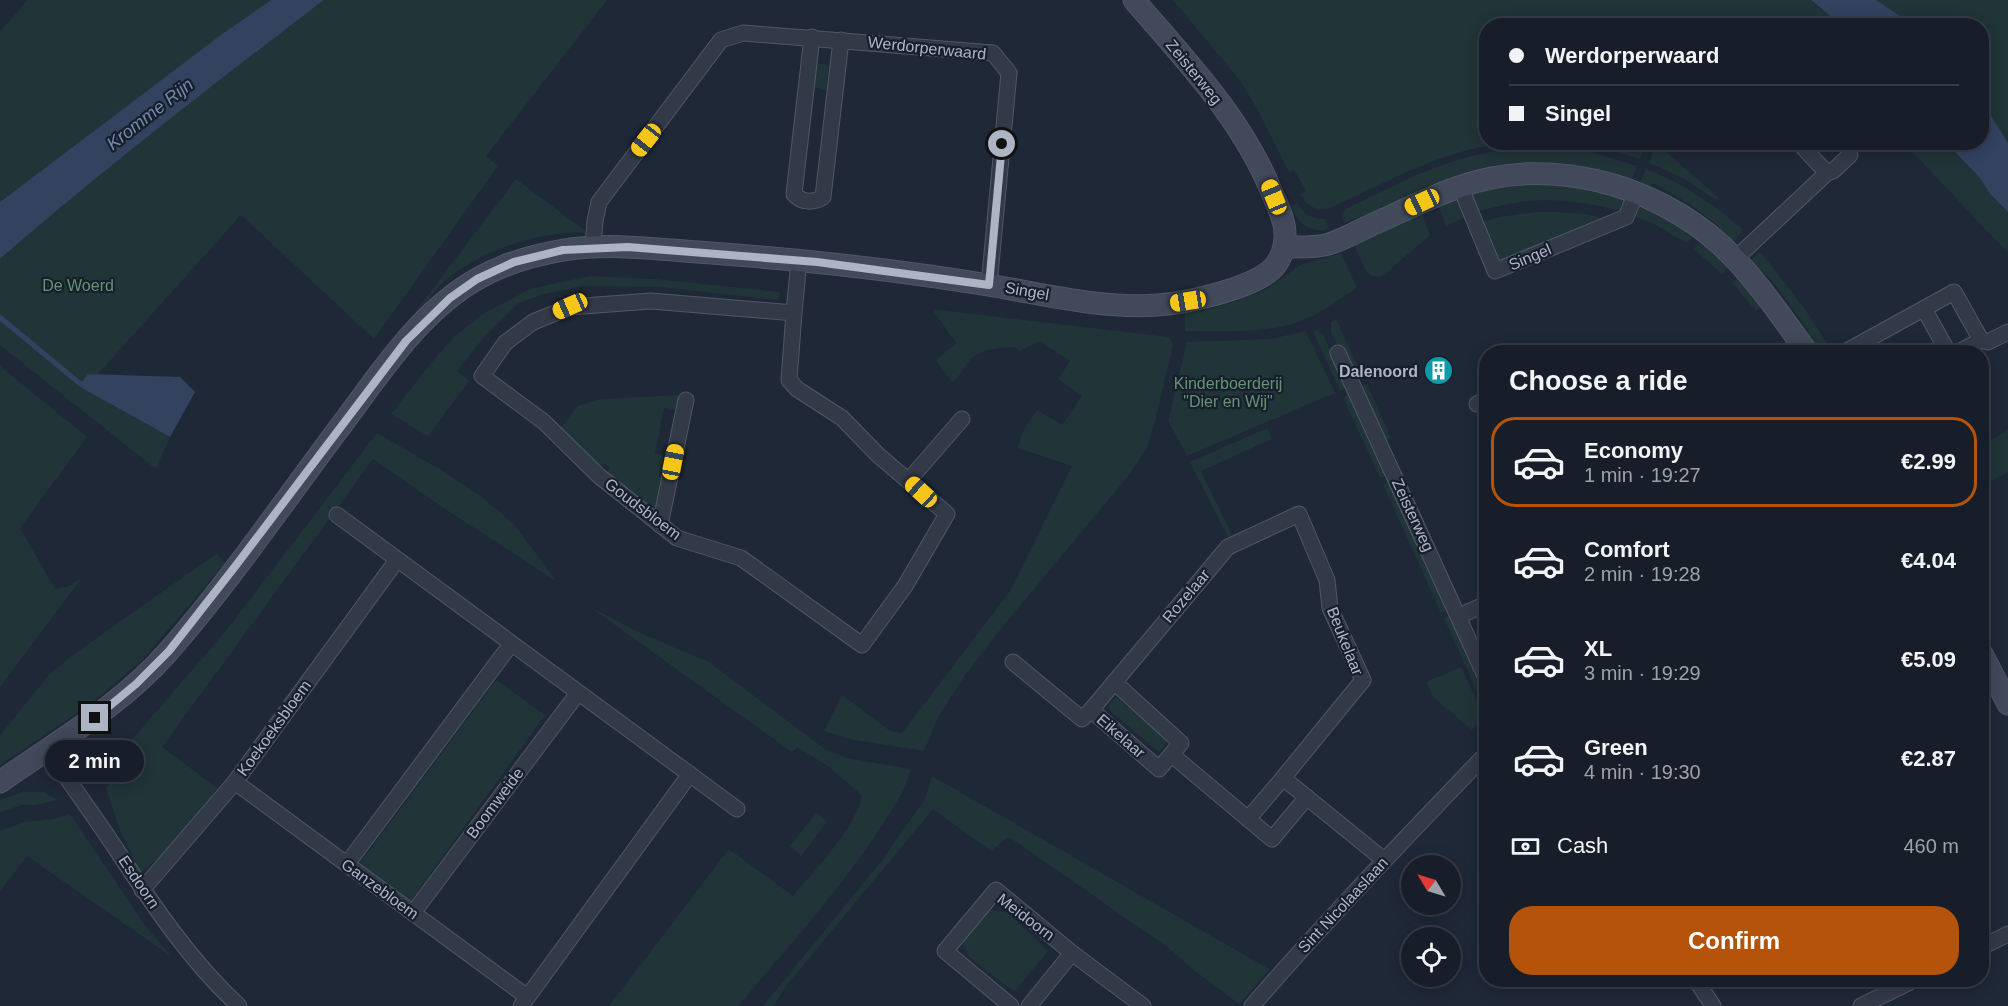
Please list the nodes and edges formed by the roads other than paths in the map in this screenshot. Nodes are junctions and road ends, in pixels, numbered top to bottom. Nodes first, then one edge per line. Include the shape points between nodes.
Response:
1 (1134, 0) edge
2 (812, 37) junction
3 (841, 40) junction
4 (1805, 150) edge
5 (1850, 155) dead end
6 (1827, 173) junction
7 (1460, 186) junction
8 (1636, 193) junction
9 (593, 247) junction
10 (1284, 248) junction
11 (1735, 259) junction
12 (799, 260) junction
13 (989, 285) junction
14 (1924, 309) junction
15 (794, 313) junction
16 (2008, 332) edge
17 (1981, 340) junction
18 (1803, 345) edge
19 (1858, 345) edge
20 (1944, 345) edge
21 (1972, 345) edge
22 (1338, 353) dead end
23 (686, 399) dead end
24 (962, 419) dead end
25 (909, 480) junction
26 (337, 515) dead end
27 (1301, 518) joint
28 (660, 525) junction
29 (397, 560) junction
30 (1479, 607) edge
31 (1459, 616) junction
32 (511, 644) junction
33 (1013, 662) dead end
34 (1479, 662) edge
35 (1989, 667) edge
36 (1114, 682) junction
37 (578, 693) junction
38 (2008, 704) edge
39 (1091, 710) junction
40 (47, 750) junction
41 (1172, 755) junction
42 (1479, 761) edge
43 (690, 774) junction
44 (1283, 778) junction
45 (0, 782) edge
46 (234, 782) junction
47 (1307, 797) junction
48 (737, 809) dead end
49 (1248, 819) junction
50 (1384, 860) junction
51 (347, 864) junction
52 (142, 890) junction
53 (413, 913) junction
54 (2008, 933) edge
55 (1989, 942) edge
56 (1072, 953) junction
57 (1701, 987) edge
58 (1906, 987) edge
59 (1892, 999) edge
60 (523, 1001) edge
61 (239, 1006) edge
62 (1011, 1006) edge
63 (1029, 1006) edge
64 (1143, 1006) edge
65 (1252, 1006) edge
66 (1713, 1006) edge
67 (1861, 1006) edge

1 - 10 street, Zeisterweg via 1205,82 1251,148 1282,218
2 - 3 street, Werdorperwaard
2 - 3 street via 794,194 808,202 824,197
2 - 9 street, Werdorperwaard via 743,33 721,40 599,202
3 - 13 street, Werdorperwaard via 993,53 1009,73
4 - 6 street
5 - 6 street
6 - 11 street
7 - 8 street via 1493,178 1551,174 1604,182
7 - 8 street, Singel via 1495,271 1626,217
7 - 10 street via 1332,243
8 - 11 street via 1691,222
9 - 12 street, Singel
9 - 40 street, Singel via 514,262 477,279 430,316 384,369 169,651 113,704
10 - 13 street, Singel via 1274,267 1254,280 1212,295 1158,305 1087,301
11 - 18 street
12 - 13 street, Singel
12 - 15 street, Goudsbloem
14 - 17 street via 1954,292
14 - 19 street
14 - 20 street
15 - 25 street, Goudsbloem via 789,380 842,418
15 - 28 street, Goudsbloem via 651,301 570,306 533,322 505,343 482,376 544,422 599,476
16 - 17 street via 1988,342
17 - 21 street
22 - 31 street, Zeisterweg
23 - 28 street
24 - 25 street
25 - 28 street, Goudsbloem via 947,514 906,586 862,645 741,558 677,538
26 - 29 street
27 - 36 street, Rozelaar via 1299,514 1228,547
27 - 44 street, Beukelaar via 1327,580 1330,608 1363,680
29 - 32 street
29 - 46 street, Koekoeksbloem
30 - 31 street
31 - 34 street, Zeisterweg
32 - 37 street
32 - 51 street
33 - 39 street, Eikelaar via 1082,719
35 - 38 street
36 - 39 street, Rozelaar
36 - 41 street, Eikelaar via 1182,742
37 - 43 street
37 - 53 street, Boomweide
39 - 41 street, Eikelaar via 1159,769
40 - 45 street, Singel
40 - 52 street, Esdoorn
41 - 49 street, Eikelaar
42 - 50 street, Sint Nicolaaslaan
43 - 48 street
43 - 60 street
44 - 47 street
44 - 49 street
46 - 51 street, Ganzebloem
46 - 52 street, Koekoeksbloem
47 - 49 street, Eikelaar via 1272,839
47 - 50 street
50 - 65 street, Sint Nicolaaslaan
51 - 53 street, Ganzebloem
52 - 61 street, Esdoorn
53 - 60 street, Ganzebloem
54 - 55 street
56 - 62 street, Meidoorn via 996,890 945,951
56 - 63 street
56 - 64 street
57 - 66 street
58 - 59 street
59 - 67 street

